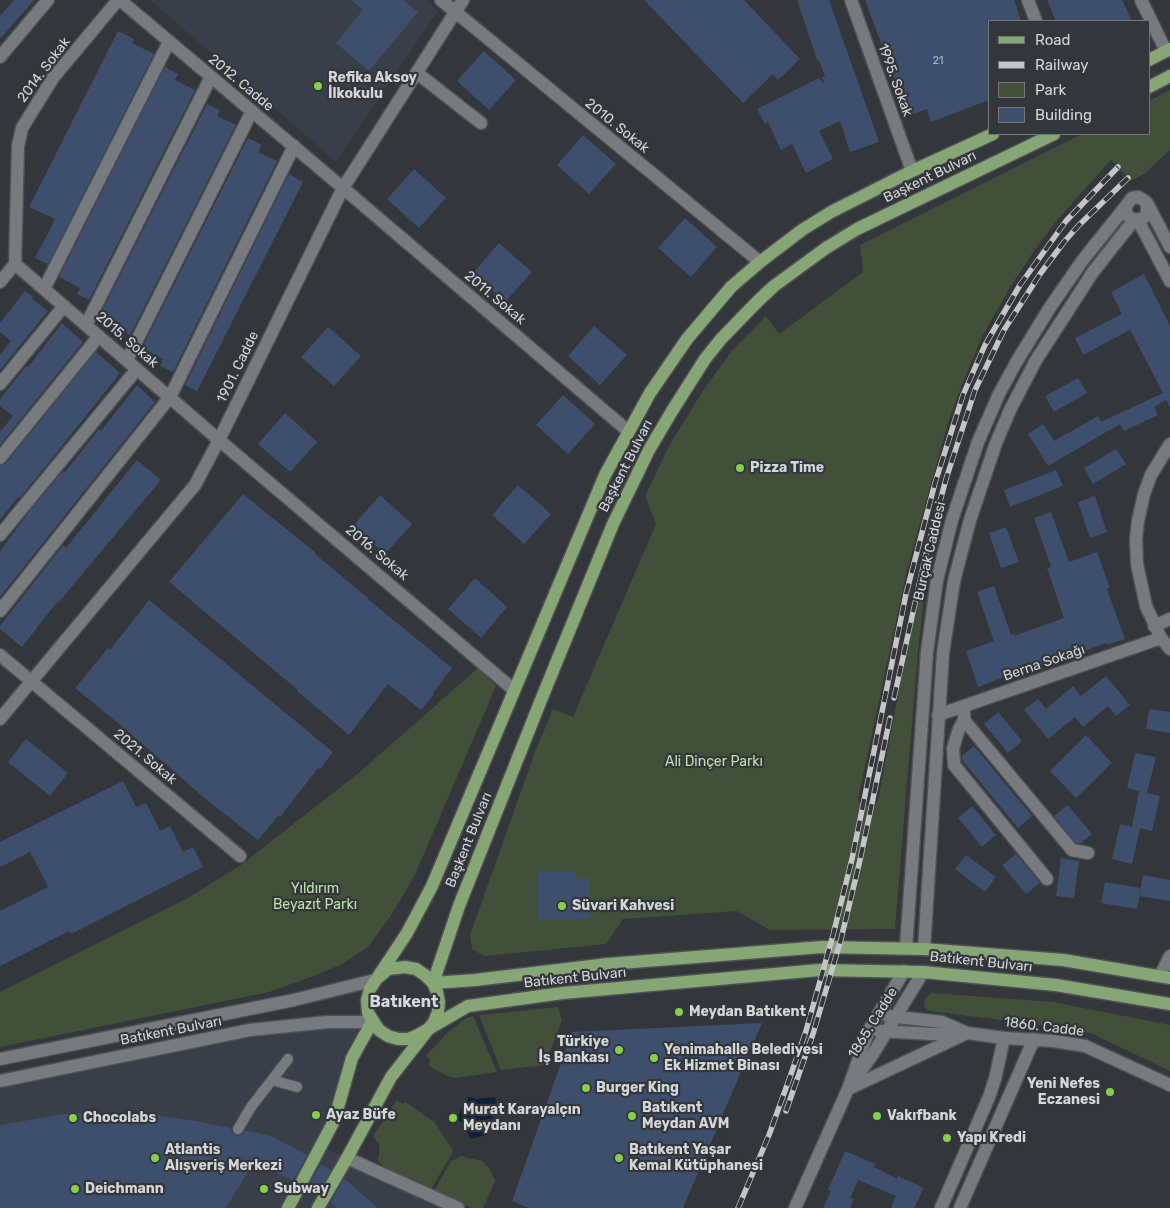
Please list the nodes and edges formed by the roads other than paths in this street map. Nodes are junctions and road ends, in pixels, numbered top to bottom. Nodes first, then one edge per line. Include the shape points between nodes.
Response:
1 (48, 0) edge
2 (119, 0) edge
3 (441, 0) edge
4 (463, 0) edge
5 (851, 0) edge
6 (1028, 0) edge
7 (1141, 0) edge
8 (455, 12) junction
9 (1036, 20) edge
10 (169, 42) junction
11 (1168, 50) edge
12 (0, 57) edge
13 (1150, 59) edge
14 (417, 73) junction
15 (1170, 76) edge
16 (211, 77) junction
17 (1150, 86) edge
18 (252, 111) junction
19 (480, 123) dead end
20 (992, 135) edge
21 (1052, 135) edge
22 (294, 146) junction
23 (912, 171) junction
24 (343, 188) junction
25 (1147, 203) junction
26 (1126, 206) junction
27 (1136, 220) junction
28 (1170, 247) edge
29 (760, 262) junction
30 (15, 264) junction
31 (1170, 281) edge
32 (0, 282) edge
33 (44, 289) junction
34 (64, 306) junction
35 (86, 325) junction
36 (99, 336) junction
37 (132, 365) junction
38 (0, 384) edge
39 (170, 397) junction
40 (628, 431) junction
41 (219, 440) junction
42 (1170, 444) edge
43 (0, 458) edge
44 (0, 535) edge
45 (0, 611) edge
46 (1170, 619) edge
47 (1154, 626) junction
48 (1161, 638) junction
49 (1170, 649) edge
50 (0, 655) edge
51 (31, 682) junction
52 (514, 690) junction
53 (964, 706) junction
54 (938, 715) junction
55 (0, 719) edge
56 (964, 720) junction
57 (1088, 853) dead end
58 (240, 856) dead end
59 (1047, 879) dead end
60 (906, 948) junction
61 (924, 949) junction
62 (1170, 956) edge
63 (904, 971) junction
64 (923, 972) junction
65 (1165, 977) edge
66 (376, 980) junction
67 (433, 983) junction
68 (1170, 1004) edge
69 (878, 1015) junction
70 (895, 1017) junction
71 (372, 1022) junction
72 (427, 1030) junction
73 (869, 1030) junction
74 (885, 1032) junction
75 (967, 1033) junction
76 (1004, 1038) junction
77 (1034, 1040) junction
78 (0, 1059) edge
79 (288, 1059) dead end
80 (272, 1080) junction
81 (0, 1081) edge
82 (1170, 1085) edge
83 (297, 1087) dead end
84 (848, 1089) junction
85 (238, 1129) dead end
86 (347, 1158) junction
87 (288, 1208) edge
88 (318, 1208) edge
89 (458, 1208) edge
90 (795, 1208) edge
91 (941, 1208) edge
92 (960, 1208) edge

1 - 12 street
2 - 10 street, 2012. Cadde
2 - 30 street, 2014. Sokak via 53,78 22,128 18,146
3 - 8 street, 2010. Sokak
4 - 8 street, 1901. Cadde
5 - 23 street, 1995. Sokak
6 - 9 street
7 - 11 street
8 - 14 street, 1901. Cadde
8 - 29 street, 2010. Sokak
10 - 16 street, 2012. Cadde
10 - 33 street
11 - 13 main road
14 - 19 street
14 - 24 street, 1901. Cadde
15 - 17 main road
16 - 18 street, 2012. Cadde
16 - 35 street
18 - 22 street, 2012. Cadde
18 - 37 street
20 - 23 main road, Başkent Bulvarı
21 - 67 main road, Başkent Bulvarı via 857,229 826,248 774,286 721,338 705,359 649,450 613,524 459,906
22 - 24 street, 2012. Cadde
22 - 39 street
23 - 29 main road, Başkent Bulvarı via 832,212
24 - 40 street, 2011. Sokak
24 - 41 street, 1901. Cadde
25 - 26 street via 1135,197
25 - 27 street via 1147,214
25 - 28 street
26 - 27 street via 1128,216
26 - 60 street, Burçak Caddesi via 1082,261 1016,361 978,442 952,520 936,580 926,652
27 - 31 street
27 - 54 street via 1093,272 1048,342 1021,388 996,443 954,581 945,629
29 - 40 main road, Başkent Bulvarı via 687,338
30 - 32 street
30 - 33 street, 2015. Sokak
33 - 34 street, 2015. Sokak
34 - 35 street, 2015. Sokak
34 - 38 street
35 - 36 street, 2015. Sokak
36 - 37 street, 2015. Sokak
36 - 43 street
37 - 39 street, 2015. Sokak
37 - 44 street
39 - 41 street, 2015. Sokak
39 - 45 street
40 - 52 main road, Başkent Bulvarı via 588,513
41 - 51 street, 1901. Cadde via 186,498
41 - 52 street, 2016. Sokak
42 - 47 street via 1151,475 1137,530 1140,579
46 - 47 street
47 - 48 street
48 - 49 street
48 - 53 street, Berna Sokağı
50 - 51 street, 2021. Sokak
51 - 55 street, 1901. Cadde
51 - 58 street, 2021. Sokak
52 - 66 main road, Başkent Bulvarı via 432,886 407,933
53 - 54 street, Berna Sokağı
53 - 56 street
54 - 61 street
56 - 57 street via 1072,850
56 - 59 street via 953,748 954,765
60 - 61 main road, Batıkent Bulvarı
60 - 63 main road
60 - 67 main road, Batıkent Bulvarı via 774,950
61 - 64 main road
61 - 65 main road, Batıkent Bulvarı via 1063,960
62 - 65 street
63 - 64 main road, Batıkent Bulvarı
63 - 69 street, 1865. Cadde
63 - 72 main road, Batıkent Bulvarı via 819,970 563,993 468,1006
64 - 68 main road, Batıkent Bulvarı via 1056,985
64 - 70 street, 1865. Cadde
66 - 67 main road, Batıkent Bulvarı via 388,969 405,967 416,969
66 - 71 main road via 367,1000
66 - 78 street, Batıkent Bulvarı via 294,1000
67 - 72 main road via 439,1002 438,1012
69 - 70 street, 1860. Cadde
69 - 73 street, 1865. Cadde
70 - 74 street, 1865. Cadde
70 - 75 street, 1860. Cadde via 942,1022
71 - 72 main road, Batıkent Bulvarı via 388,1036 398,1039 408,1039
71 - 81 street, Batıkent Bulvarı via 328,1022 250,1030
71 - 87 main road via 352,1058 334,1122
72 - 86 main road via 390,1077
73 - 74 street, 1860. Cadde
73 - 84 street, 1865. Cadde
74 - 75 street, 1860. Cadde
74 - 84 street, 1865. Cadde
75 - 76 street, 1860. Cadde
75 - 84 street
76 - 77 street, 1860. Cadde
76 - 91 street via 989,1097
77 - 82 street, 1860. Cadde via 1086,1046
77 - 92 street
79 - 80 street
80 - 83 street
80 - 85 street
84 - 90 street, 1865. Cadde
86 - 88 main road
86 - 89 street

